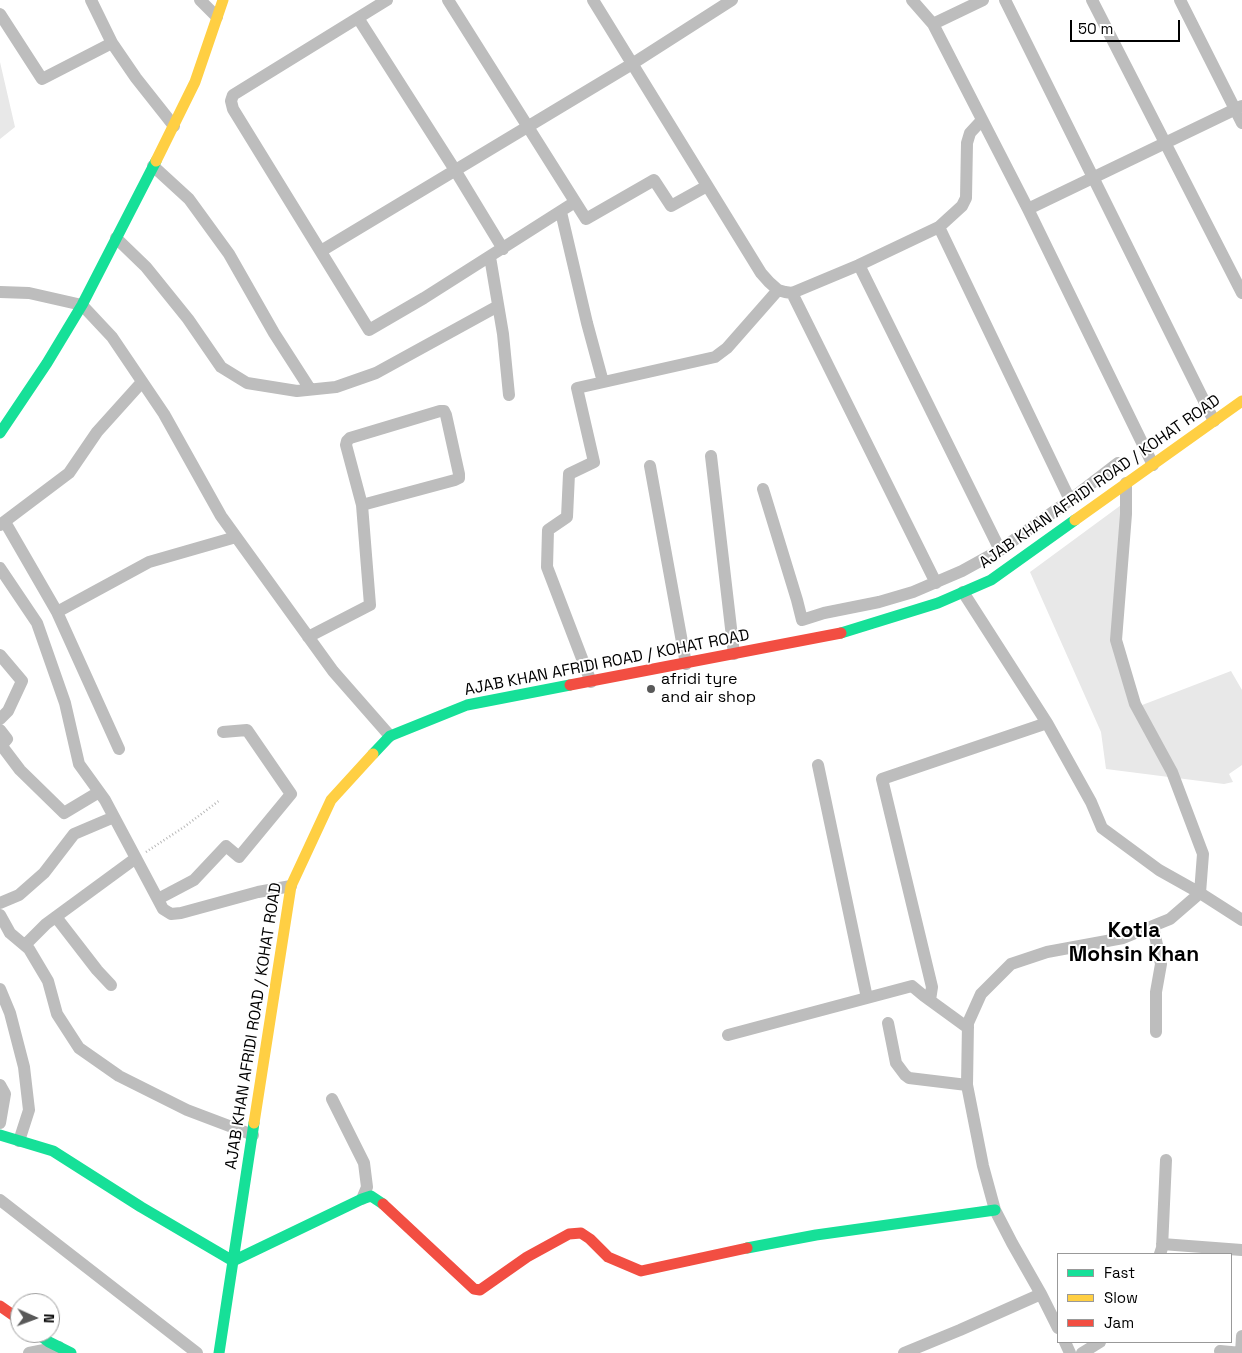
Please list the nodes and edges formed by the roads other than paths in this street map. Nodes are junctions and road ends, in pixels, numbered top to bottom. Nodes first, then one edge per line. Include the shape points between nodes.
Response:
1 (91, 0) edge
2 (200, 0) edge
3 (223, 0) edge
4 (387, 0) edge
5 (448, 0) edge
6 (593, 0) edge
7 (732, 0) edge
8 (912, 0) edge
9 (983, 0) edge
10 (1005, 0) edge
11 (1092, 0) edge
12 (1180, 0) edge
13 (0, 14) edge
14 (217, 17) junction
15 (358, 18) junction
16 (933, 24) junction
17 (112, 43) junction
18 (632, 64) junction
19 (1239, 108) edge
20 (982, 120) junction
21 (1242, 123) edge
22 (174, 126) junction
23 (527, 127) junction
24 (1165, 143) junction
25 (153, 166) junction
26 (455, 170) junction
27 (1093, 178) junction
28 (707, 186) junction
29 (575, 202) junction
30 (1028, 209) junction
31 (561, 212) junction
32 (939, 227) junction
33 (116, 238) junction
34 (503, 248) junction
35 (321, 251) junction
36 (490, 257) junction
37 (859, 265) junction
38 (778, 290) junction
39 (0, 292) edge
40 (792, 292) junction
41 (1242, 293) edge
42 (82, 305) junction
43 (498, 306) junction
44 (142, 382) junction
45 (603, 382) junction
46 (310, 389) junction
47 (509, 395) dead end
48 (1242, 400) edge
49 (1214, 421) junction
50 (0, 433) edge
51 (711, 456) dead end
52 (1118, 463) dead end
53 (1153, 465) junction
54 (650, 466) dead end
55 (1126, 483) junction
56 (763, 488) dead end
57 (1070, 500) junction
58 (362, 505) junction
59 (3, 523) edge
60 (236, 538) junction
61 (1000, 550) junction
62 (0, 568) edge
63 (936, 583) junction
64 (963, 592) junction
65 (56, 612) junction
66 (308, 637) junction
67 (734, 654) junction
68 (0, 655) edge
69 (686, 664) junction
70 (592, 682) junction
71 (0, 719) edge
72 (1047, 723) junction
73 (0, 730) edge
74 (223, 732) dead end
75 (390, 736) junction
76 (1, 746) edge
77 (118, 749) dead end
78 (818, 765) dead end
79 (99, 792) junction
80 (114, 817) junction
81 (136, 858) junction
82 (291, 886) junction
83 (1200, 893) junction
84 (158, 899) junction
85 (0, 903) edge
86 (0, 915) edge
87 (56, 916) junction
88 (1242, 920) edge
89 (1153, 926) junction
90 (25, 945) junction
91 (111, 985) dead end
92 (0, 989) edge
93 (867, 998) junction
94 (930, 1000) junction
95 (888, 1023) dead end
96 (968, 1028) junction
97 (1156, 1032) dead end
98 (728, 1035) dead end
99 (0, 1085) edge
100 (967, 1085) junction
101 (332, 1099) dead end
102 (0, 1122) edge
103 (0, 1135) edge
104 (253, 1135) junction
105 (19, 1141) junction
106 (1166, 1160) dead end
107 (362, 1199) junction
108 (0, 1200) edge
109 (995, 1210) junction
110 (1161, 1249) edge
111 (1242, 1250) edge
112 (233, 1260) junction
113 (1041, 1294) junction
114 (1057, 1326) edge
115 (1242, 1336) edge
116 (52, 1343) edge
117 (1098, 1343) edge
118 (59, 1346) junction
119 (1220, 1351) dead end
120 (29, 1353) edge
121 (71, 1353) edge
122 (197, 1353) edge
123 (219, 1353) edge
124 (904, 1353) edge
125 (1082, 1353) edge
126 (1242, 1353) edge

1 - 17 street
2 - 14 street
3 - 14 street
4 - 15 street
5 - 23 street
6 - 18 street
7 - 18 street
8 - 16 street
9 - 16 street
10 - 27 street
11 - 24 street
12 - 19 street
13 - 17 street via 42,79
14 - 22 street via 195,82
15 - 26 street
15 - 35 street via 233,95 230,102
16 - 20 street
17 - 22 street
18 - 23 street
18 - 28 street
19 - 21 street
19 - 24 street
20 - 30 street
20 - 32 street via 970,133 967,143 966,198 962,206
22 - 25 street
23 - 26 street
23 - 29 street
24 - 27 street
24 - 41 street
25 - 33 street
25 - 46 street via 189,199 229,254
26 - 34 street
26 - 35 street
27 - 30 street
27 - 49 street
28 - 29 street via 672,206 654,180 586,219
28 - 38 street via 761,273
29 - 31 street
30 - 53 street
31 - 34 street
31 - 45 street
32 - 37 street
32 - 57 street
33 - 42 street
33 - 46 street via 146,267 221,367 247,383 297,391
34 - 36 street
35 - 36 street via 369,330
36 - 43 street
37 - 40 street
37 - 61 street
38 - 40 street
38 - 45 street via 727,348 715,357
39 - 42 street via 29,293
40 - 63 street
42 - 44 street via 112,337
42 - 50 street
43 - 46 street via 376,373 336,387
43 - 47 street
44 - 59 street via 97,432 69,473
44 - 60 street
45 - 70 street via 577,388 594,462 569,474 567,517 548,530 547,548 547,567
48 - 49 street, AJAB KHAN AFRIDI ROAD / KOHAT ROAD
49 - 53 street, AJAB KHAN AFRIDI ROAD / KOHAT ROAD
51 - 67 street
52 - 57 street
53 - 55 street, AJAB KHAN AFRIDI ROAD / KOHAT ROAD
54 - 69 street
55 - 64 street, AJAB KHAN AFRIDI ROAD / KOHAT ROAD via 991,580
55 - 83 street via 1116,640 1135,704 1172,772 1203,854
56 - 63 street via 802,620 879,602
57 - 61 street
58 - 58 street via 458,478 444,411 347,441
58 - 66 street via 370,605
59 - 65 street
60 - 65 street via 149,562
60 - 66 street
61 - 63 street
62 - 79 street via 37,623 65,703 79,764
64 - 67 street, AJAB KHAN AFRIDI ROAD / KOHAT ROAD via 938,603 837,634
64 - 72 street
65 - 77 street
66 - 75 street
67 - 69 street, AJAB KHAN AFRIDI ROAD / KOHAT ROAD
68 - 71 street via 22,681 8,711
69 - 70 street, AJAB KHAN AFRIDI ROAD / KOHAT ROAD
70 - 75 street, AJAB KHAN AFRIDI ROAD / KOHAT ROAD via 467,705
72 - 83 street via 1102,828 1159,870
72 - 94 street via 882,779 932,987
73 - 76 street via 7,739
74 - 84 street via 247,730 291,794 239,857 226,846 194,880
75 - 82 street, AJAB KHAN AFRIDI ROAD / KOHAT ROAD via 331,800
76 - 79 street via 20,770 64,813
78 - 93 street
79 - 80 street
80 - 81 street
80 - 85 street via 74,834 44,873 19,895
81 - 84 street
81 - 87 street
82 - 84 street via 171,914 163,909
82 - 104 street, AJAB KHAN AFRIDI ROAD / KOHAT ROAD
83 - 88 street
83 - 89 street via 1170,919
86 - 90 street via 10,933
87 - 90 street
87 - 91 street
89 - 96 street via 1123,938 1047,952 1011,964 981,994
89 - 97 street via 1161,964 1156,992
90 - 104 street via 48,981 57,1014 79,1048 119,1076 186,1110
92 - 105 street via 24,1067 29,1110
93 - 94 street via 912,986
93 - 98 street
94 - 96 street
95 - 100 street via 896,1063 905,1075
96 - 100 street
99 - 102 street via 5,1094
100 - 109 street
101 - 107 street via 364,1163 366,1187
103 - 105 street
104 - 112 street, AJAB KHAN AFRIDI ROAD / KOHAT ROAD
105 - 112 street via 53,1151
106 - 110 street
107 - 109 street via 371,1196 379,1201 474,1289 480,1290 527,1257 568,1234 581,1234 608,1257 641,1271 816,1235
107 - 112 street
108 - 122 street
109 - 113 street
110 - 111 street
112 - 123 street, AJAB KHAN AFRIDI ROAD / KOHAT ROAD
113 - 114 street
113 - 124 street
115 - 126 street
116 - 118 street
117 - 125 street
118 - 120 street
118 - 121 street
119 - 126 street

